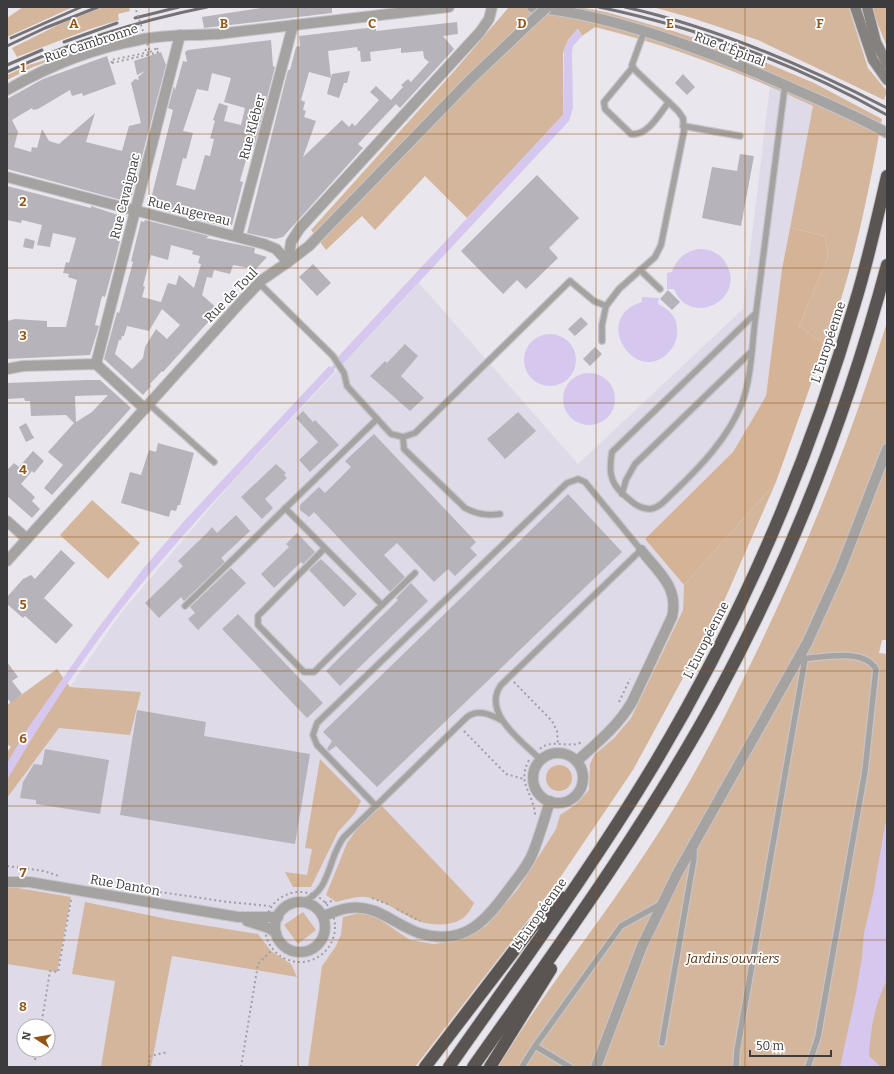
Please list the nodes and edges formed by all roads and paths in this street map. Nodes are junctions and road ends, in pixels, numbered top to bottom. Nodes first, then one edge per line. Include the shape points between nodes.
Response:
1 (135, 7) edge
2 (449, 7) edge
3 (492, 7) edge
4 (532, 7) edge
5 (547, 7) edge
6 (855, 7) edge
7 (867, 7) edge
8 (293, 25) junction
9 (644, 32) junction
10 (180, 35) junction
11 (142, 39) junction
12 (150, 52) junction
13 (147, 55) junction
14 (887, 64) edge
15 (633, 67) junction
16 (887, 80) edge
17 (785, 85) junction
18 (7, 90) edge
19 (670, 102) junction
20 (683, 126) junction
21 (887, 133) edge
22 (740, 136) dead end
23 (887, 176) edge
24 (7, 177) edge
25 (135, 210) junction
26 (236, 236) junction
27 (288, 262) junction
28 (887, 266) edge
29 (640, 270) junction
30 (258, 284) junction
31 (660, 289) dead end
32 (606, 306) junction
33 (756, 313) junction
34 (602, 341) dead end
35 (751, 352) junction
36 (96, 364) junction
37 (7, 369) edge
38 (147, 406) junction
39 (377, 418) junction
40 (403, 437) junction
41 (887, 449) edge
42 (214, 462) dead end
43 (884, 467) edge
44 (622, 494) junction
45 (285, 508) junction
46 (500, 514) dead end
47 (7, 522) edge
48 (27, 539) junction
49 (326, 548) junction
50 (641, 550) junction
51 (7, 562) edge
52 (415, 573) dead end
53 (382, 605) junction
54 (185, 606) dead end
55 (802, 659) junction
56 (509, 678) junction
57 (631, 678) dead end
58 (617, 706) dead end
59 (501, 720) junction
60 (459, 725) junction
61 (586, 737) dead end
62 (558, 744) junction
63 (538, 757) junction
64 (577, 761) junction
65 (524, 779) junction
66 (550, 801) junction
67 (376, 806) junction
68 (534, 818) dead end
69 (694, 844) junction
70 (7, 866) edge
71 (586, 872) junction
72 (62, 877) dead end
73 (7, 882) edge
74 (135, 889) dead end
75 (596, 892) junction
76 (315, 895) junction
77 (365, 897) dead end
78 (71, 899) dead end
79 (338, 899) dead end
80 (302, 902) junction
81 (325, 903) junction
82 (662, 904) junction
83 (272, 906) junction
84 (328, 915) junction
85 (278, 916) junction
86 (265, 922) junction
87 (421, 922) dead end
88 (276, 933) junction
89 (272, 950) junction
90 (42, 1018) edge
91 (662, 1043) dead end
92 (535, 1046) junction
93 (168, 1052) dead end
94 (148, 1067) edge
95 (241, 1067) edge
96 (426, 1067) edge
97 (449, 1067) edge
98 (473, 1067) edge
99 (490, 1067) edge
100 (522, 1067) edge
101 (570, 1067) edge
102 (596, 1067) edge
103 (736, 1067) edge
104 (808, 1067) edge

1 - 12 path, bridge
2 - 8 street, Rue Cambronne
3 - 27 street via 490,19 480,32 300,228 292,242
4 - 9 street, Rue d'Épinal via 591,17
5 - 27 street, Rue de Toul, bridge via 466,85 309,246
6 - 16 main road via 873,60
7 - 14 main road via 876,42
8 - 10 street, Rue Cambronne via 218,34
8 - 26 street, Rue Kléber
9 - 15 lane
9 - 17 street, Rue d'Épinal
10 - 11 street, Rue Cambronne
10 - 25 street, Rue Cavaignac
11 - 13 path
11 - 18 street, Rue Cambronne via 77,58 32,76
12 - 13 path via 157,48 159,52
12 - 13 path, bridge via 111,60 112,63
15 - 19 lane
15 - 19 lane via 604,102 605,108 631,134 638,135 646,131
17 - 21 street, Rue d'Épinal
17 - 33 lane
19 - 20 lane via 680,114
20 - 22 lane
20 - 29 lane via 661,244 655,257
23 - 71 highway, L'Européenne via 846,335 811,438 775,527 734,618 692,698
24 - 25 street, Rue Augereau
25 - 26 street, Rue Augereau
25 - 36 street, Rue Cavaignac
26 - 27 street, Rue Augereau via 270,246
27 - 30 street, Rue de Toul
28 - 75 highway via 846,402 782,564 700,725
29 - 31 lane
29 - 32 lane via 619,289
30 - 38 street, Rue de Toul
30 - 39 lane via 335,359 344,373 346,386
32 - 34 lane
32 - 40 lane via 594,301 570,281 438,412 415,433
33 - 35 lane
33 - 44 lane via 612,452 609,465 612,484
35 - 44 lane via 635,464
35 - 44 lane via 742,403 717,447 700,467 660,505 650,509 639,508
36 - 37 street via 23,366
36 - 38 street
38 - 42 lane
38 - 48 street, Rue de Toul
39 - 40 lane via 391,434
39 - 45 lane
40 - 46 lane via 404,449 465,508 487,516
41 - 43 street
43 - 55 street
45 - 49 lane
45 - 54 lane
47 - 48 street
48 - 51 street, Rue de Toul
49 - 53 lane
49 - 53 lane via 258,616 258,625 304,672 314,672
50 - 56 lane
50 - 64 street via 672,592 675,605 672,618 624,715 611,731
50 - 67 lane via 585,482 578,478 571,480 326,714 315,727 315,742
52 - 53 lane
55 - 69 street
55 - 103 lane
55 - 104 lane via 842,656 863,658 876,669 865,771 818,1037
56 - 59 lane via 501,685 496,697 495,707
56 - 62 path via 552,721 557,731
57 - 58 path
59 - 60 lane via 479,712 471,714
59 - 63 lane
60 - 65 path via 506,774
60 - 67 lane
61 - 62 path via 574,745
62 - 63 path via 543,746
63 - 64 street via 558,753 568,755
63 - 65 path via 527,762
63 - 66 street via 534,783 538,792
64 - 66 street via 583,775 583,783 578,793 565,802
65 - 68 path
66 - 84 street via 534,851 524,870 489,915 467,931 444,936 424,934 374,910 361,907 348,908
67 - 76 lane via 341,841 324,885
69 - 82 street
69 - 91 lane via 694,858
70 - 72 path via 44,871
71 - 96 highway via 532,928
71 - 97 highway, L'Européenne
73 - 86 street, Rue Danton via 29,882
74 - 83 path
75 - 98 highway
75 - 99 highway
76 - 80 lane
76 - 81 path
76 - 83 path via 290,893
77 - 87 path via 383,902
78 - 90 path via 58,972 50,971
79 - 81 path
80 - 84 street via 313,905
80 - 85 street via 288,905
81 - 84 path
82 - 92 lane via 621,926
82 - 102 street via 642,946
83 - 86 path
84 - 88 street via 324,937 309,951 290,950 281,943
84 - 89 path via 335,926 333,940 326,951 315,959 302,963 291,962
85 - 86 street, Rue Danton
85 - 88 street
86 - 88 street, Rue Danton
86 - 89 path via 266,939
89 - 95 path via 258,964
92 - 100 lane
92 - 101 lane
93 - 94 path via 150,1056

